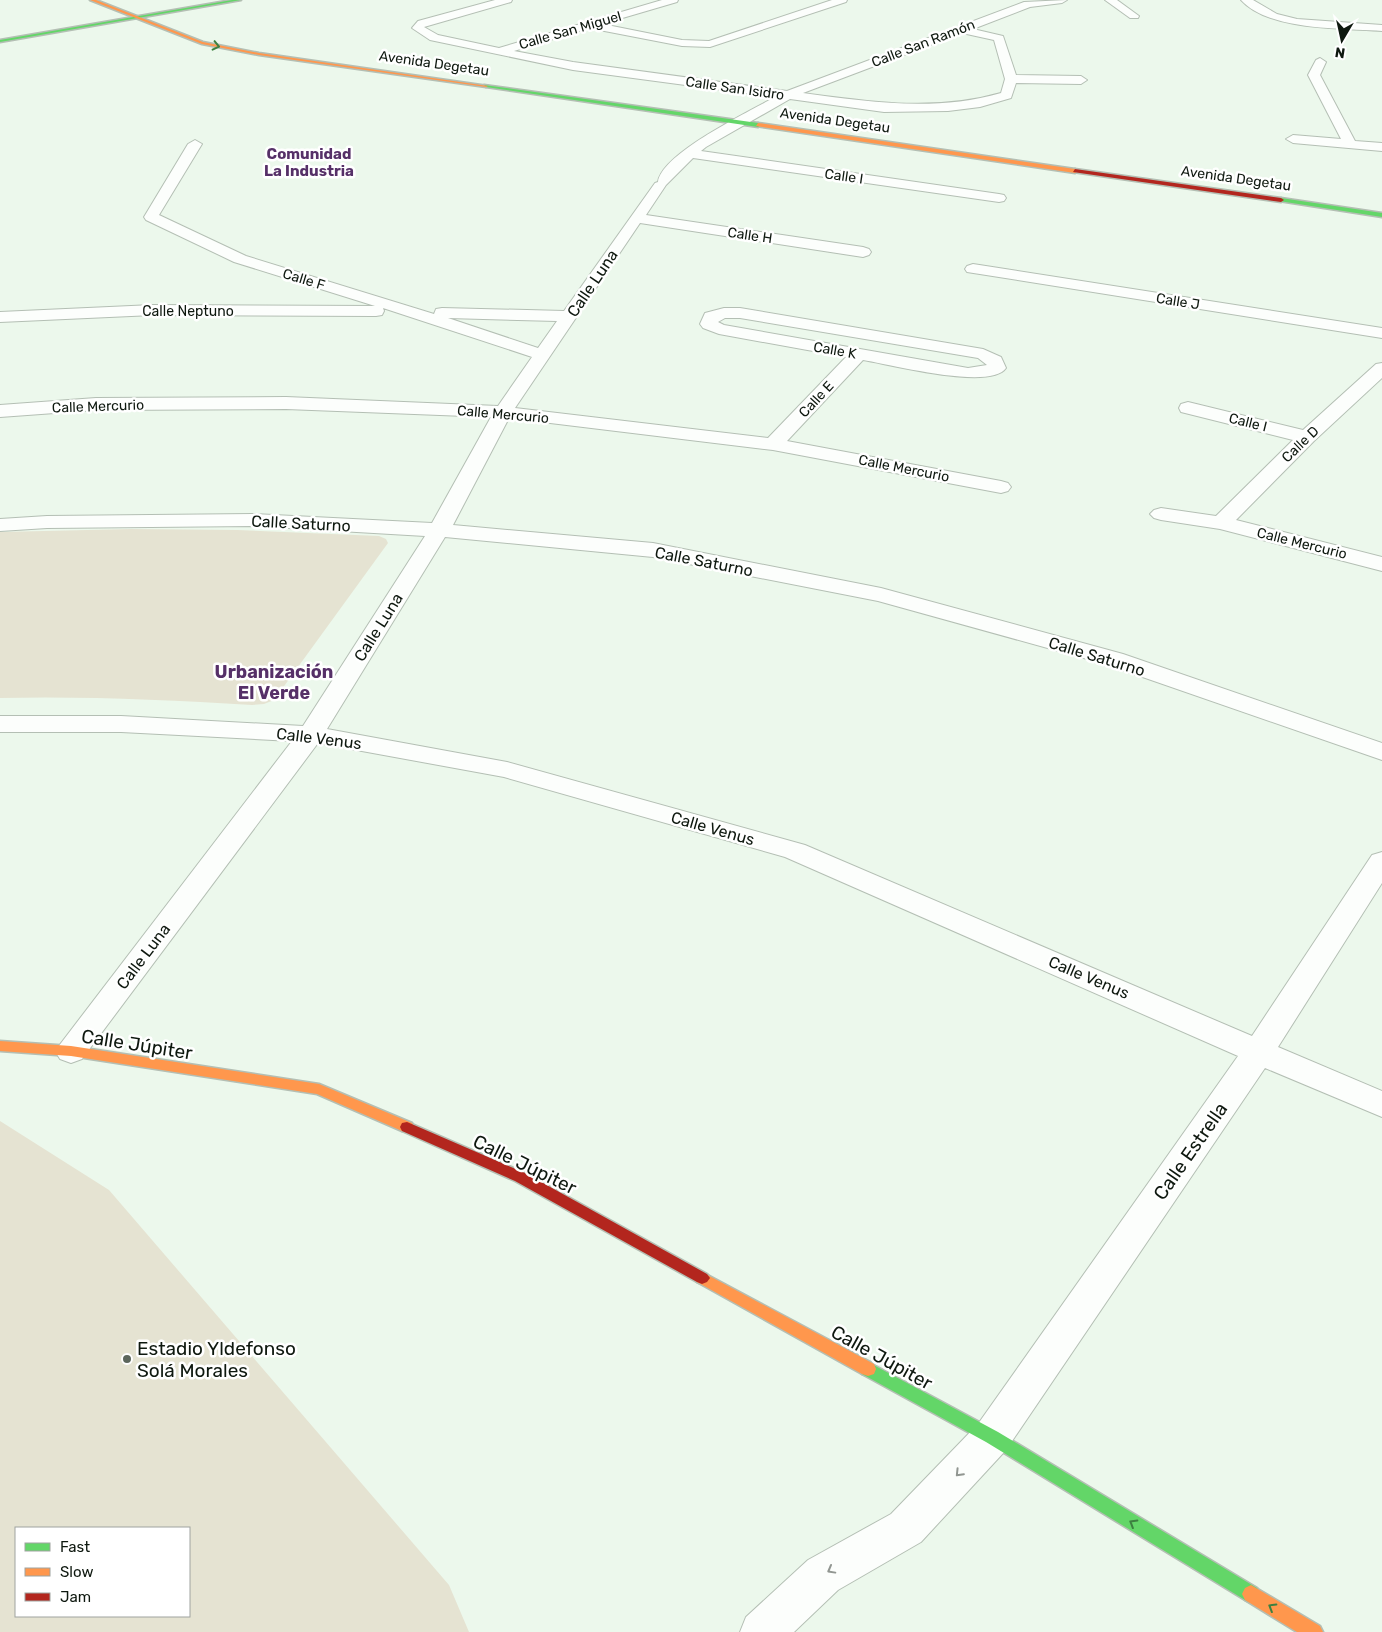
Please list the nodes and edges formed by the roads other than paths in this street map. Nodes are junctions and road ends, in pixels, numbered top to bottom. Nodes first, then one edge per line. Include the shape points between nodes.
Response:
1 (92, 0) edge
2 (169, 0) edge
3 (195, 0) edge
4 (208, 0) edge
5 (239, 0) edge
6 (507, 0) edge
7 (673, 0) edge
8 (842, 0) edge
9 (1062, 0) edge
10 (1110, 0) edge
11 (1246, 0) edge
12 (226, 2) junction
13 (104, 4) junction
14 (143, 12) junction
15 (1134, 16) dead end
16 (70, 25) junction
17 (588, 25) junction
18 (1382, 28) edge
19 (960, 29) junction
20 (216, 34) dead end
21 (0, 35) edge
22 (185, 36) junction
23 (0, 41) edge
24 (496, 52) junction
25 (283, 56) junction
26 (1320, 62) dead end
27 (1011, 79) junction
28 (1081, 80) dead end
29 (788, 95) junction
30 (741, 122) junction
31 (1293, 139) dead end
32 (195, 144) dead end
33 (1351, 145) junction
34 (1382, 147) edge
35 (690, 154) junction
36 (999, 198) dead end
37 (1382, 215) edge
38 (636, 218) junction
39 (878, 239) dead end
40 (863, 252) junction
41 (987, 255) dead end
42 (848, 266) dead end
43 (973, 270) junction
44 (961, 284) dead end
45 (376, 311) dead end
46 (412, 312) junction
47 (570, 316) junction
48 (0, 318) edge
49 (1382, 333) edge
50 (858, 354) junction
51 (543, 355) junction
52 (1382, 368) edge
53 (1188, 408) dead end
54 (0, 411) edge
55 (503, 412) junction
56 (1307, 437) junction
57 (773, 444) junction
58 (1000, 487) dead end
59 (1161, 514) dead end
60 (1221, 523) junction
61 (0, 525) edge
62 (439, 530) junction
63 (1382, 564) edge
64 (0, 724) edge
65 (311, 734) junction
66 (1382, 752) edge
67 (1382, 861) edge
68 (0, 1046) edge
69 (1259, 1050) junction
70 (71, 1051) junction
71 (1382, 1105) edge
72 (992, 1437) junction
73 (762, 1632) edge
74 (1314, 1632) edge

1 - 13 main road, Avenida Degetau
2 - 3 main road
4 - 14 main road
5 - 12 main road
6 - 24 street, Calle San Isidro via 422,23 418,28 434,38
7 - 17 street, Calle San Miguel
8 - 17 street via 710,44 682,43
9 - 19 street, Calle San Ramón via 1028,4
10 - 15 street
11 - 18 street via 1273,16 1297,22
12 - 14 main road
12 - 14 main road, Avenida Degetau via 193,14 188,21
13 - 14 main road, Avenida Degetau
13 - 16 main road via 96,12
14 - 16 main road
14 - 22 main road, Avenida Degetau
16 - 21 main road
16 - 22 main road via 133,26
16 - 23 main road
17 - 24 street, Calle San Miguel
19 - 27 street via 999,38
19 - 29 street, Calle San Ramón
20 - 25 main road, Avenida Degetau
22 -> 25 main road, Avenida Degetau via 233,50
24 - 29 street, Calle San Isidro via 573,66
25 - 30 main road, Avenida Degetau
26 - 33 street via 1314,75
27 - 28 street
27 - 29 street, Calle San Isidro via 1007,95 948,107 884,108
29 - 30 street, Calle San Ramón
30 - 35 street, Calle San Ramón via 701,144
30 - 37 main road, Avenida Degetau
31 - 33 street
32 - 46 street, Calle F via 151,216 240,259
33 - 34 street
35 - 36 street, Calle I
35 - 38 street, Calle Luna via 676,165
38 - 40 street, Calle H
38 - 47 street, Calle Luna
39 - 40 street
40 - 42 street
41 - 43 street
43 - 44 street
43 - 49 street, Calle J
45 - 48 street, Calle Neptuno via 153,310
46 - 47 street
46 - 51 street, Calle F
47 - 51 street, Calle Luna
50 - 50 street, Calle K via 719,329 709,324 711,317 724,313 740,314 983,354 996,361 997,368 968,372
50 - 57 street, Calle E
51 - 55 street, Calle Luna
52 - 56 street, Calle D
53 - 56 street, Calle I
54 - 55 street, Calle Mercurio via 96,404 286,403
55 - 57 street, Calle Mercurio
55 - 62 street, Calle Luna
56 - 60 street, Calle D
57 - 58 street, Calle Mercurio
59 - 60 street, Calle Mercurio
60 - 63 street, Calle Mercurio
61 - 62 street, Calle Saturno via 253,520
62 - 65 street, Calle Luna
62 - 66 street, Calle Saturno via 653,550 881,595 1114,659
64 - 65 street, Calle Venus via 121,724
65 - 69 street, Calle Venus via 507,770 795,851
65 - 70 street, Calle Luna
67 - 69 street, Calle Estrella
68 - 70 main road, Calle Júpiter
69 - 71 street, Calle Venus
69 - 72 street, Calle Estrella
70 - 72 main road, Calle Júpiter via 319,1089 520,1177
72 -> 73 street, Calle Estrella via 906,1528 823,1575
74 -> 72 main road, Calle Júpiter

